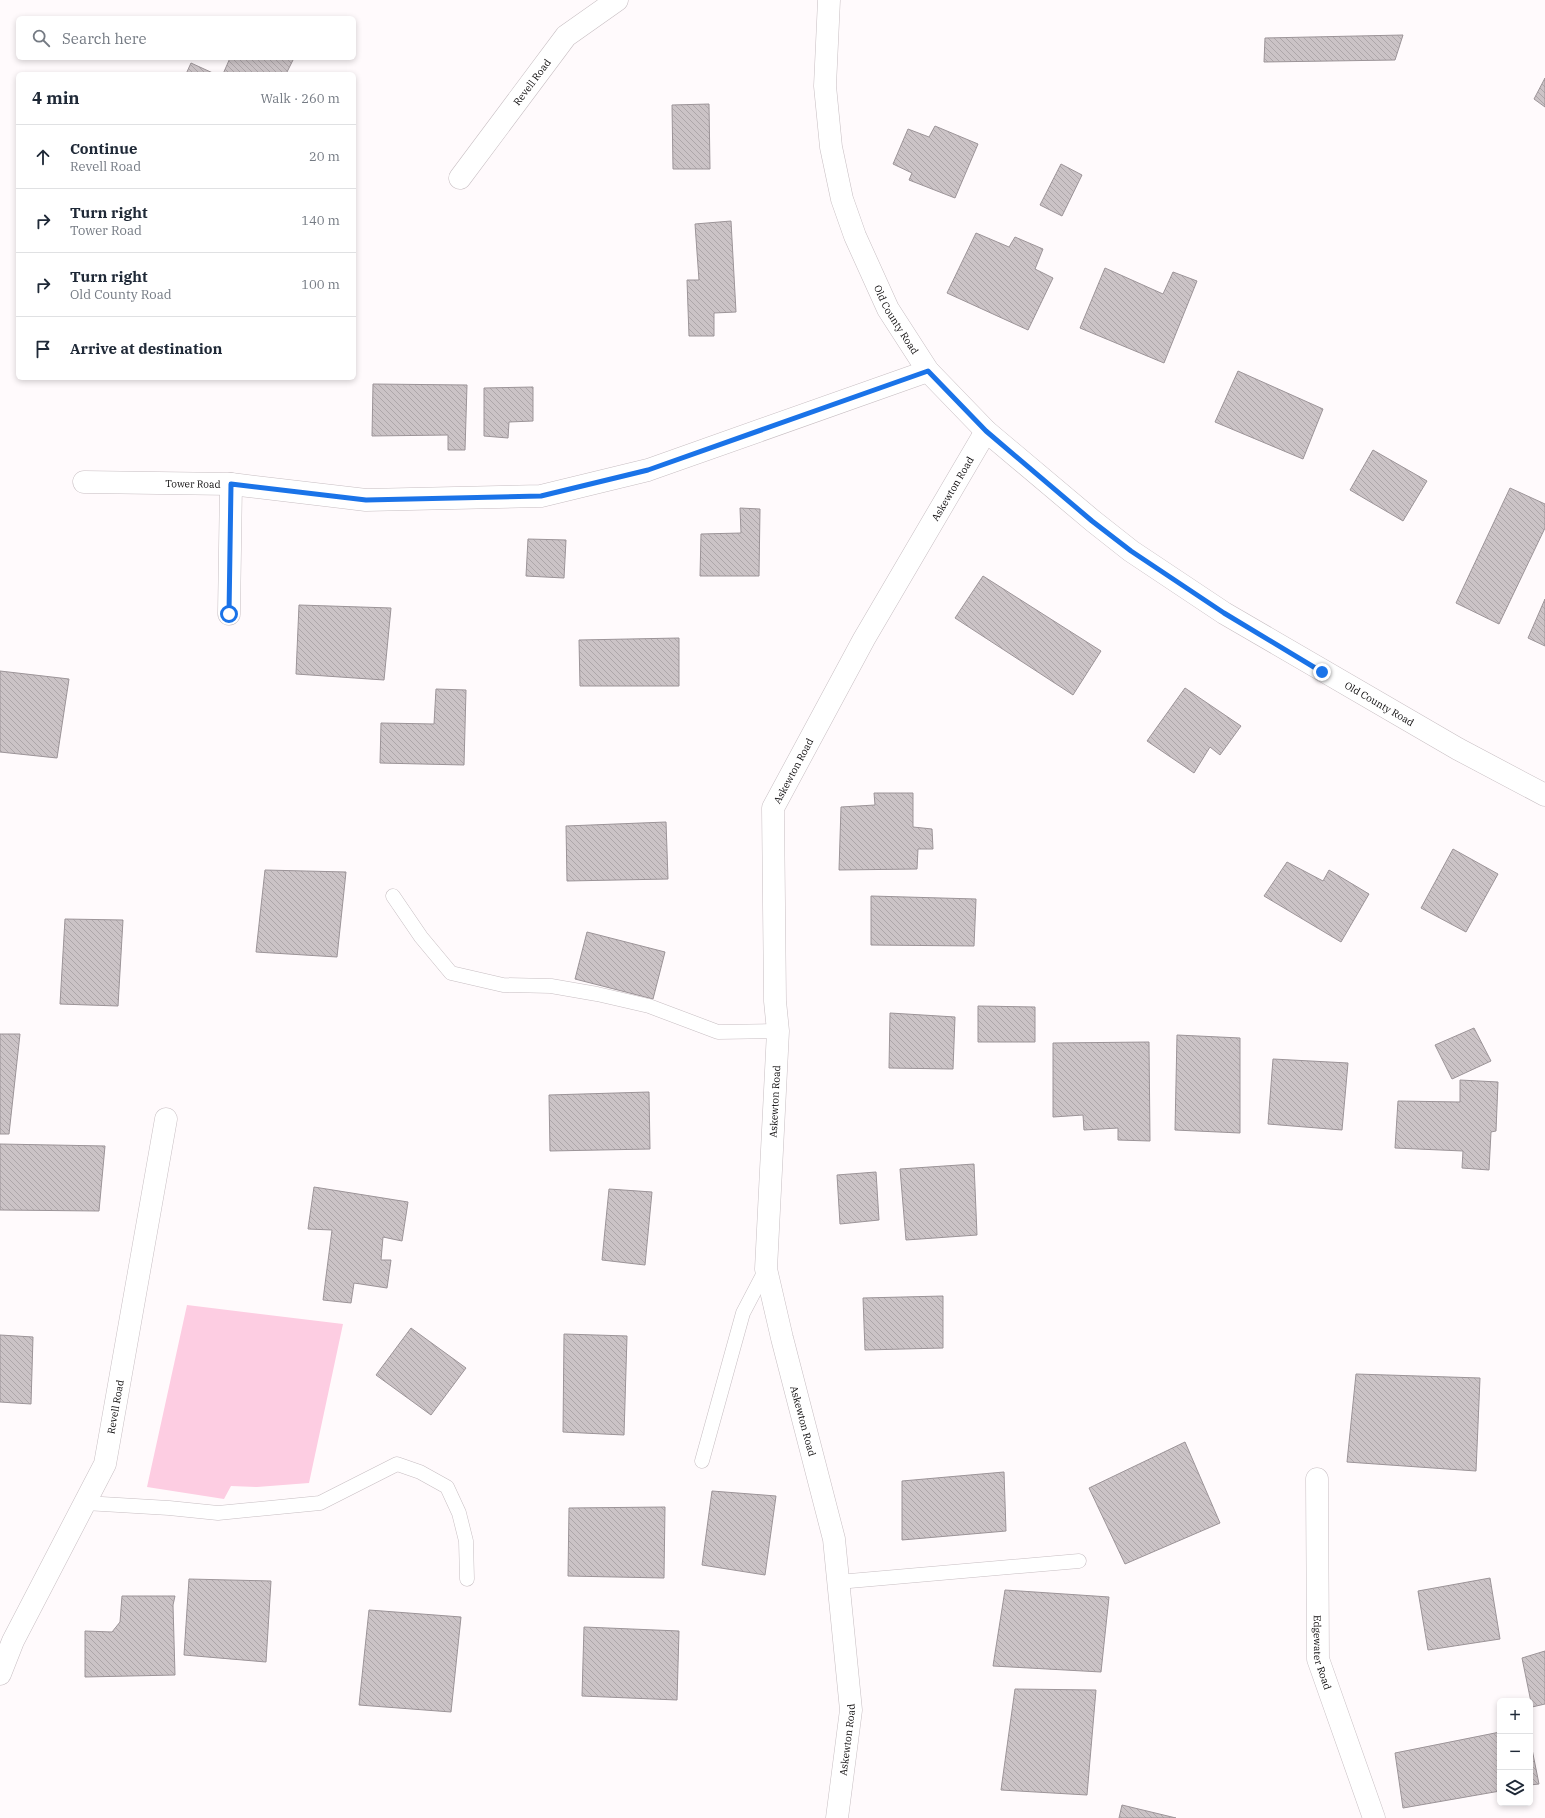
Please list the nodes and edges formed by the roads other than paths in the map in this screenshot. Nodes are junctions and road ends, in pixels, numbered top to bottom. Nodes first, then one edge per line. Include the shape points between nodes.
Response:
1 (617, 0) edge
2 (828, 0) edge
3 (460, 178) dead end
4 (928, 371) junction
5 (986, 431) junction
6 (84, 482) dead end
7 (231, 484) junction
8 (229, 614) dead end
9 (1545, 795) edge
10 (393, 896) dead end
11 (778, 1031) junction
12 (166, 1119) dead end
13 (766, 1269) junction
14 (702, 1461) dead end
15 (1316, 1479) dead end
16 (85, 1503) junction
17 (1080, 1561) dead end
18 (467, 1579) dead end
19 (838, 1582) junction
20 (0, 1674) edge
21 (837, 1818) edge
22 (1374, 1818) edge

1 - 3 street, Revell Road via 566,36
2 - 4 street, Old County Road via 825,86 831,147 842,199 855,236 888,309
4 - 5 street, Old County Road
4 - 7 street, Tower Road via 648,470 541,496 366,500
5 - 9 street, Old County Road via 1131,551 1224,613 1458,749
5 - 11 street, Askewton Road via 864,639 773,808 775,1001
6 - 7 street, Tower Road
7 - 8 street
10 - 11 lane via 421,937 451,973 503,985 551,986 597,994 649,1006 718,1032
11 - 13 street, Askewton Road
12 - 16 street, Revell Road via 105,1464
13 - 14 lane via 743,1313
13 - 19 street, Askewton Road via 834,1539
15 - 22 street, Edgewater Road via 1318,1659
16 - 18 lane via 218,1514 320,1503 396,1464 420,1472 447,1487 459,1513 466,1541
16 - 20 street, Revell Road via 13,1641
17 - 19 lane
19 - 21 street, Askewton Road via 851,1710

